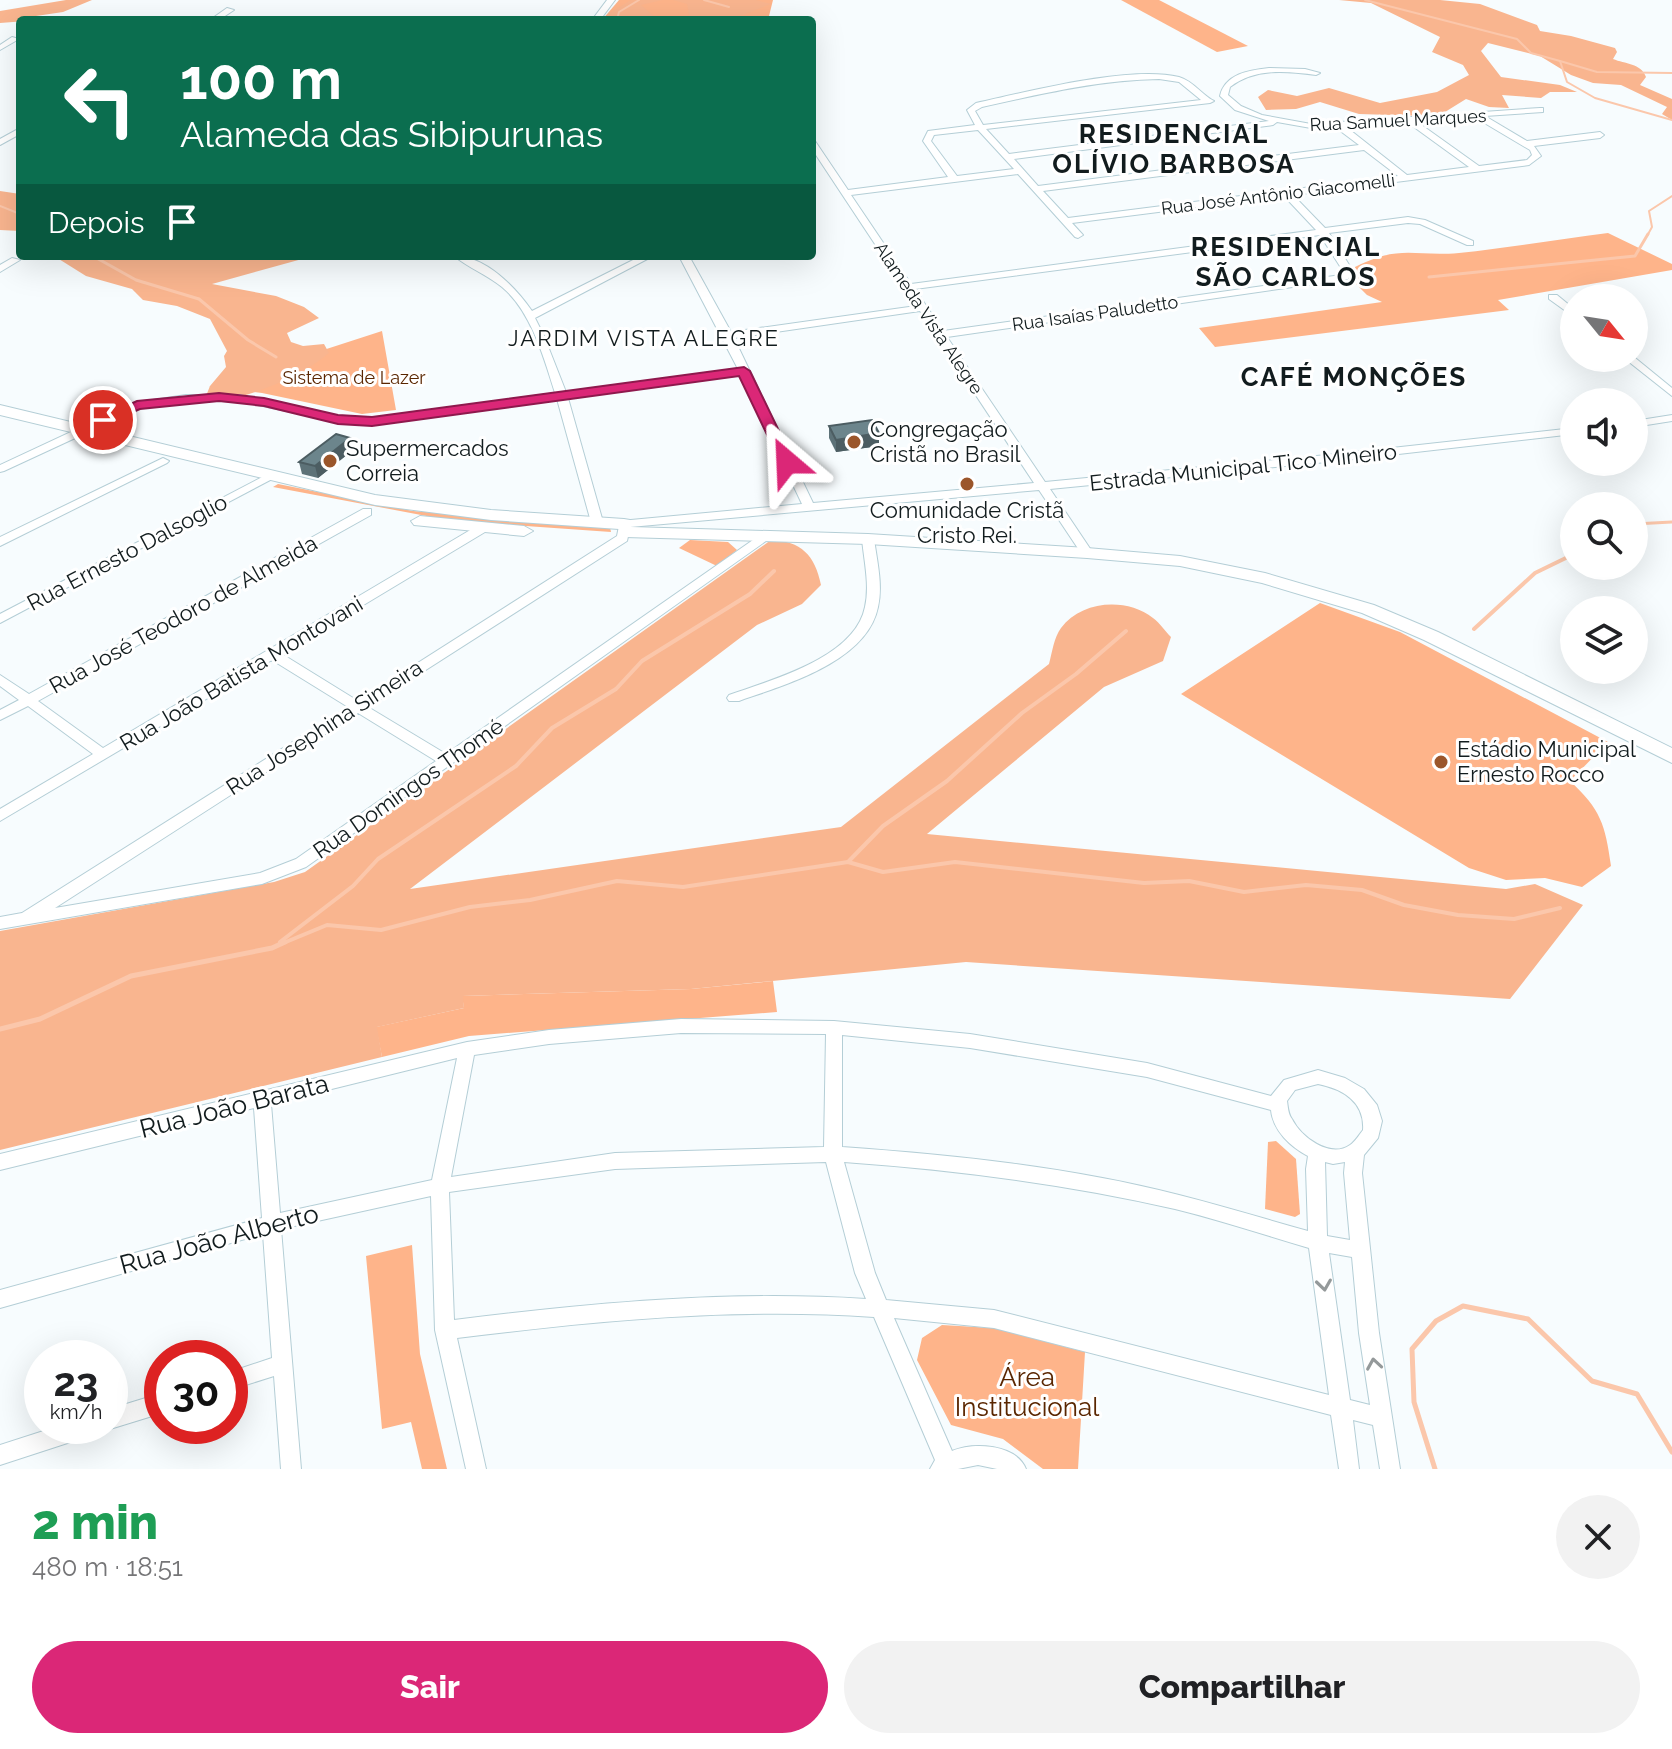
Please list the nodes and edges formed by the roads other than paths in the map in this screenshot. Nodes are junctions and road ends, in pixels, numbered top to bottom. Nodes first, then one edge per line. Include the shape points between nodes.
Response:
1 (230, 10) dead end
2 (220, 16) edge
3 (15, 39) dead end
4 (0, 48) edge
5 (1316, 73) dead end
6 (1226, 99) junction
7 (1207, 101) junction
8 (1540, 110) dead end
9 (1479, 116) junction
10 (1408, 119) junction
11 (1279, 122) junction
12 (1338, 125) junction
13 (980, 127) junction
14 (1600, 135) dead end
15 (1526, 144) junction
16 (1366, 147) junction
17 (816, 149) edge
18 (1007, 157) junction
19 (816, 161) edge
20 (824, 161) junction
21 (1476, 168) junction
22 (1020, 171) junction
23 (1406, 178) junction
24 (954, 179) junction
25 (1036, 189) junction
26 (845, 193) junction
27 (1286, 193) junction
28 (1066, 221) junction
29 (1323, 232) junction
30 (1078, 235) dead end
31 (1470, 243) dead end
32 (15, 260) dead end
33 (466, 260) edge
34 (640, 260) edge
35 (686, 260) edge
36 (0, 269) edge
37 (907, 287) junction
38 (1553, 297) dead end
39 (1560, 303) edge
40 (921, 308) junction
41 (530, 316) junction
42 (939, 335) junction
43 (728, 336) junction
44 (744, 371) junction
45 (1646, 372) edge
46 (1672, 393) edge
47 (562, 397) junction
48 (0, 410) edge
49 (1672, 418) edge
50 (0, 422) edge
51 (1648, 422) edge
52 (76, 433) junction
53 (1560, 433) edge
54 (163, 461) junction
55 (0, 469) edge
56 (270, 476) junction
57 (254, 485) junction
58 (1045, 487) junction
59 (809, 507) junction
60 (367, 512) junction
61 (597, 522) junction
62 (481, 529) junction
63 (624, 531) junction
64 (767, 536) junction
65 (868, 539) junction
66 (0, 542) edge
67 (1087, 553) junction
68 (0, 619) edge
69 (274, 655) junction
70 (0, 679) edge
71 (734, 698) dead end
72 (30, 700) junction
73 (356, 706) junction
74 (0, 716) edge
75 (103, 755) junction
76 (1672, 756) edge
77 (446, 761) junction
78 (0, 816) edge
79 (27, 918) junction
80 (0, 923) edge
81 (834, 1028) junction
82 (467, 1049) junction
83 (262, 1100) junction
84 (1278, 1105) junction
85 (1355, 1151) junction
86 (1318, 1152) junction
87 (833, 1154) junction
88 (0, 1162) edge
89 (440, 1186) junction
90 (273, 1223) junction
91 (1318, 1242) junction
92 (1361, 1251) junction
93 (0, 1299) edge
94 (880, 1306) junction
95 (445, 1330) junction
96 (281, 1364) junction
97 (248, 1375) edge
98 (1341, 1406) junction
99 (1382, 1418) junction
100 (34, 1444) edge
101 (0, 1455) edge
102 (944, 1466) edge
103 (291, 1469) edge
104 (476, 1469) edge
105 (1016, 1469) edge
106 (1349, 1469) edge
107 (1390, 1469) edge

1 - 2 street
3 - 4 street
5 - 6 street via 1278,70 1245,75 1226,86
6 - 7 street
6 - 11 street, Rua Samuel Marques via 1243,111
7 - 13 street
7 - 13 street via 1184,81 1160,76 979,105 970,113
8 - 9 street, Rua Samuel Marques
9 - 10 street, Rua Samuel Marques
9 - 15 street
10 - 12 street, Rua Samuel Marques
10 - 21 street
11 - 12 street, Rua Samuel Marques
11 - 18 street
12 - 16 street
13 - 18 street
13 - 24 street via 927,137
14 - 15 street
15 - 21 street, Rua José Antônio Giacomelli via 1537,156 1529,162
16 - 23 street
16 - 25 street
17 - 20 street, Alameda Vista Alegre
18 - 22 street
19 - 20 street
20 - 26 street, Alameda Vista Alegre
21 - 23 street, Rua José Antônio Giacomelli
22 - 24 street
22 - 25 street
23 - 27 street, Rua José Antônio Giacomelli
24 - 26 street
25 - 28 street
26 - 37 street, Alameda Vista Alegre
27 - 28 street, Rua José Antônio Giacomelli
27 - 29 street
28 - 30 street
29 - 31 street via 1414,220
29 - 37 street
29 - 42 street, Rua Isaías Paludetto via 1348,271 1345,277
32 - 36 street
33 - 41 street via 502,282
34 - 41 street
35 - 43 street
37 - 40 street, Alameda Vista Alegre
38 - 39 street
40 - 42 street, Alameda Vista Alegre
40 - 43 street
41 - 47 street
42 - 58 street, Alameda Vista Alegre
43 - 44 street
44 - 47 street
44 - 59 street
45 - 46 street
47 - 52 street via 372,421 239,398 186,398 137,405
47 - 61 street
48 - 52 main road
49 - 51 street
50 - 52 main road
52 - 54 main road
52 - 55 street
52 - 56 main road
53 - 58 street, Estrada Municipal Tico Mineiro
54 - 57 main road
54 - 66 street
56 - 57 street, Rua Ernesto Dalsoglio
56 - 61 main road via 419,507
57 - 60 main road
57 - 68 street, Rua Ernesto Dalsoglio
58 - 59 street, Estrada Municipal Tico Mineiro
58 - 67 street, Alameda Vista Alegre
59 - 63 street, Estrada Municipal Tico Mineiro
60 - 62 main road
60 - 72 street, Rua José Teodoro de Almeida
61 - 63 main road
62 - 63 main road
62 - 69 street, Rua João Batista Montovani
63 - 64 main road
63 - 73 street, Rua Josephina Simeira
64 - 65 main road
64 - 77 street, Rua Domingos Thomé
65 - 67 main road
65 - 71 street via 873,589 864,630 823,662
67 - 76 main road via 1204,565 1356,605 1431,636
69 - 73 street
69 - 75 street, Rua João Batista Montovani
70 - 72 street
72 - 74 street, Rua José Teodoro de Almeida
72 - 75 street
73 - 77 street
73 - 79 street, Rua Josephina Simeira
75 - 78 street, Rua João Batista Montovani
77 - 79 street, Rua Domingos Thomé via 282,871
79 - 80 street, Rua Domingos Thomé
81 - 82 street, Rua João Barata via 681,1026
81 - 84 street, Rua João Barata via 970,1041 1147,1070
81 - 87 street
82 - 83 street, Rua João Barata
82 - 89 street
83 - 88 street, Rua João Barata
83 - 90 street
84 - 85 street via 1284,1090 1298,1080 1328,1078 1348,1086 1370,1107 1374,1125 1369,1140
84 - 86 street via 1291,1136
85 - 86 street
85 - 92 street
86 - 91 street
87 - 89 street, Rua João Alberto via 615,1161
87 - 91 street, Rua João Alberto via 1048,1176 1177,1202
87 - 94 street via 865,1273
89 - 90 street, Rua João Alberto
89 - 95 street
90 - 93 street, Rua João Alberto
90 - 96 street
91 - 92 street, Rua João Alberto
91 -> 98 street
99 -> 92 street
94 - 95 street via 712,1305
94 - 98 street via 994,1319
94 - 102 street
95 - 104 street
96 - 97 street
96 - 103 street
98 - 99 street
98 - 106 street
99 - 107 street
100 - 101 street
102 - 105 street via 985,1455

